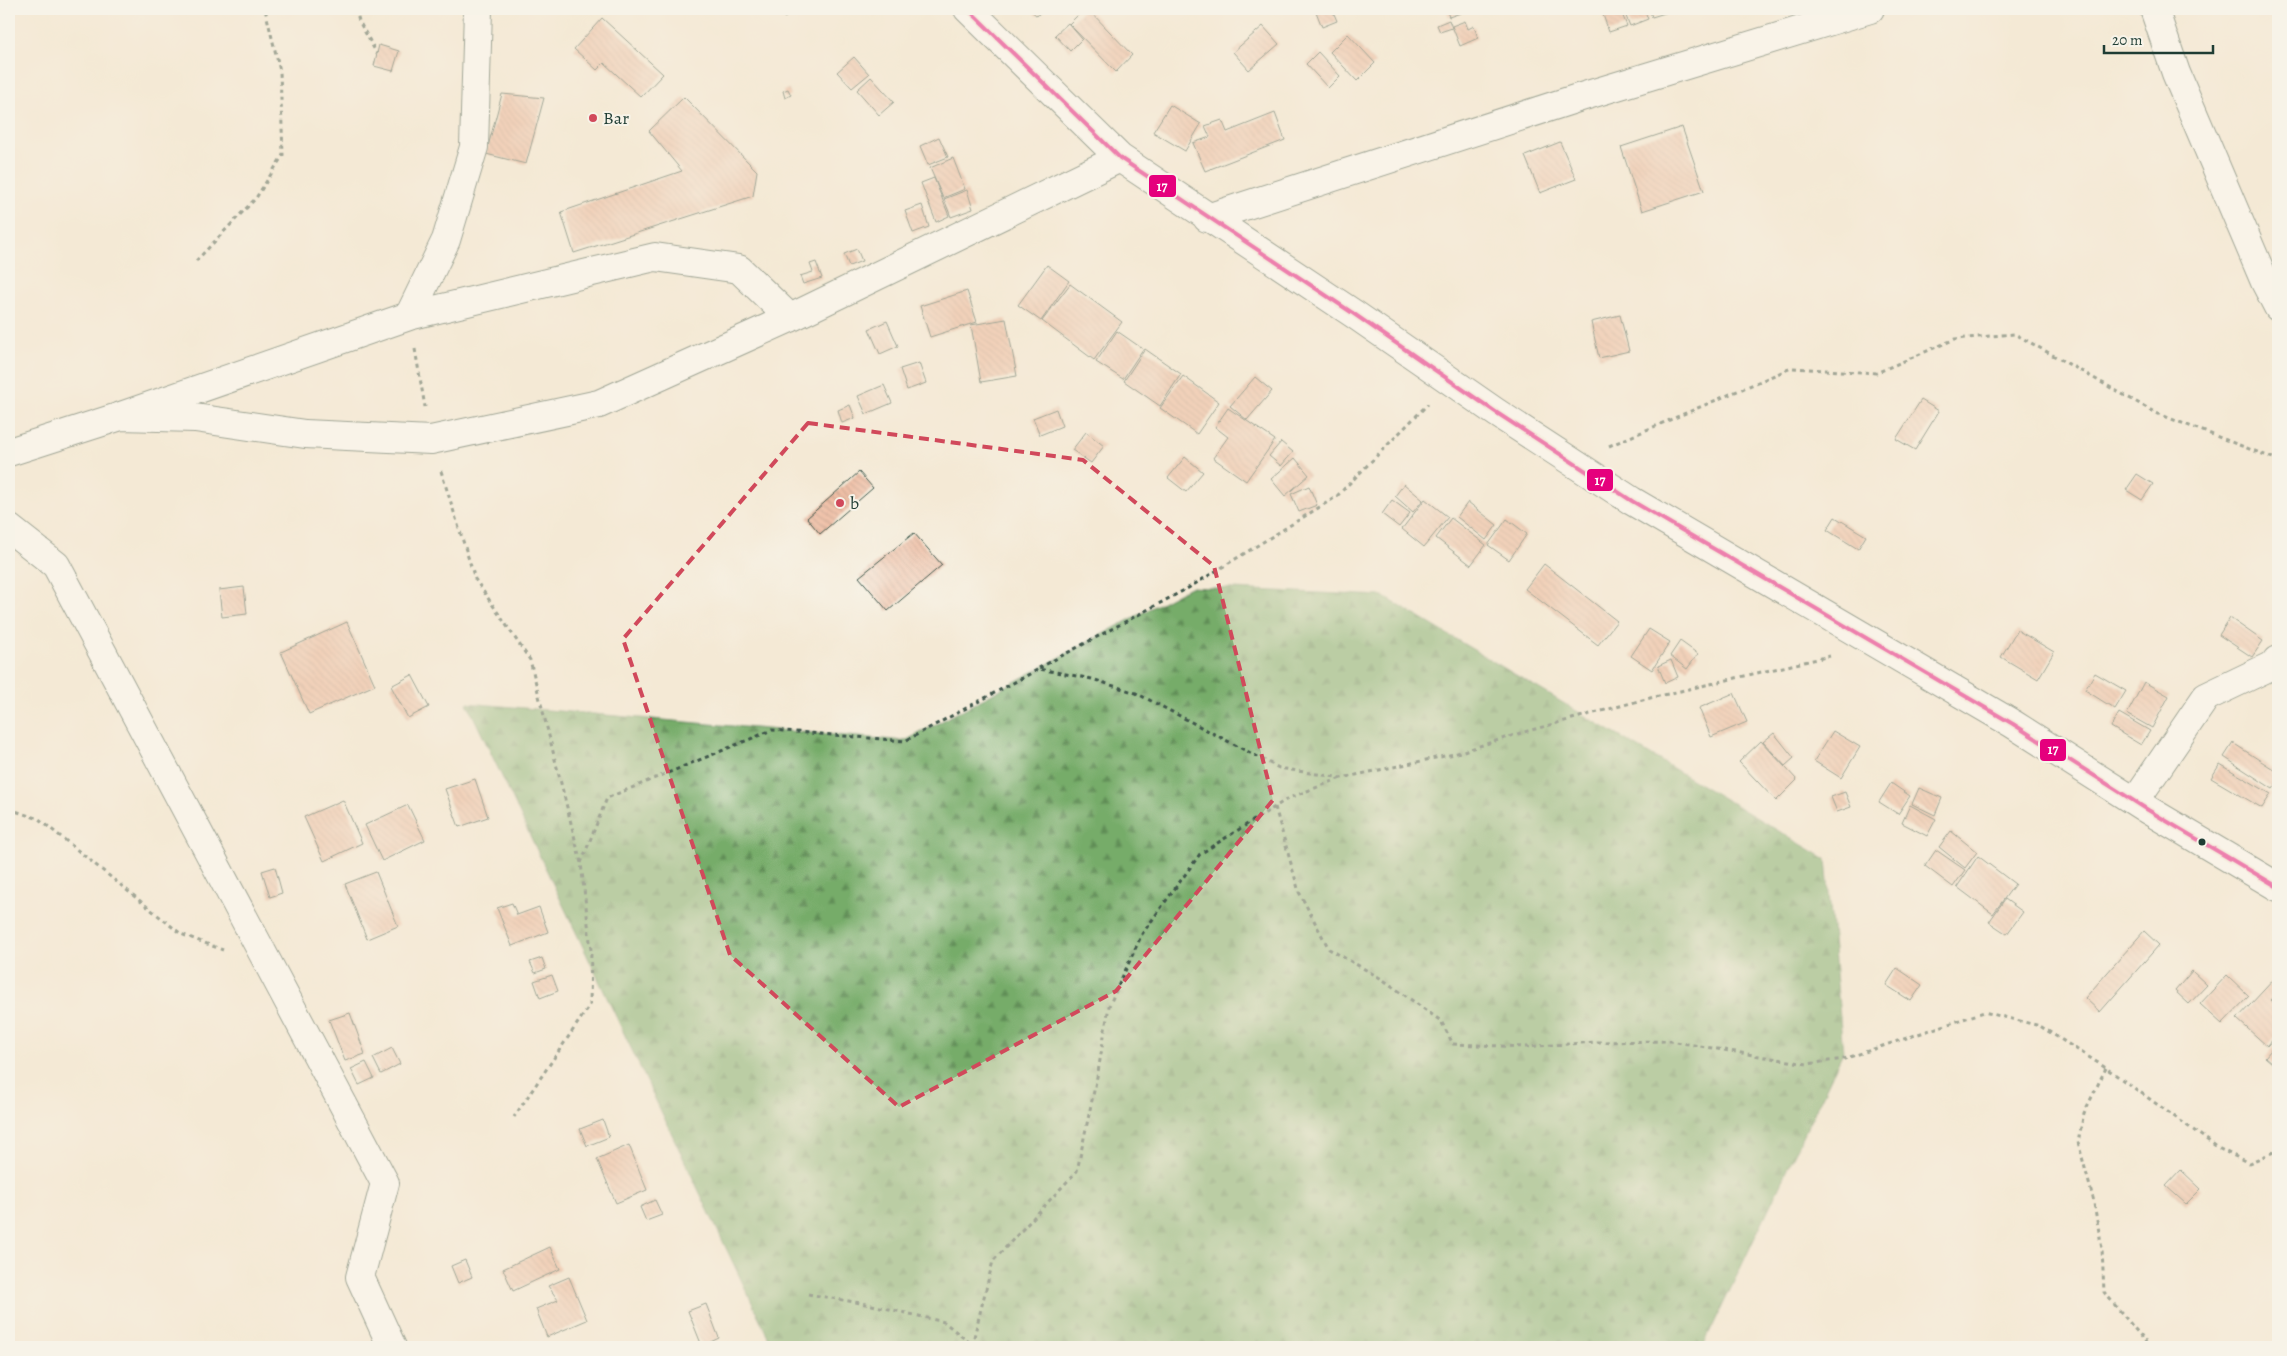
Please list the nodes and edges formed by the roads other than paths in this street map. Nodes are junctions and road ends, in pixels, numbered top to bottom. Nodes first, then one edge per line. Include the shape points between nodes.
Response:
1 (478, 9) edge
2 (968, 9) edge
3 (1870, 9) edge
4 (2154, 9) edge
5 (1120, 158) junction
6 (1207, 218) junction
7 (2278, 307) edge
8 (409, 316) junction
9 (790, 318) junction
10 (121, 416) junction
11 (9, 452) edge
12 (9, 528) edge
13 (2278, 660) edge
14 (2134, 801) junction
15 (2278, 887) edge
16 (392, 1347) edge

1 - 8 street via 474,147 446,240
2 - 5 street
3 - 6 street via 1581,97
4 - 7 street via 2176,73
5 - 6 street
5 - 9 street
6 - 14 street via 1632,501 2014,724
8 - 9 street via 655,257 739,268
8 - 10 street
9 - 10 street via 600,404 431,440 305,434 195,418
10 - 11 street
12 - 16 street via 56,565 385,1183 360,1277
13 - 14 street via 2206,697
14 - 15 street

